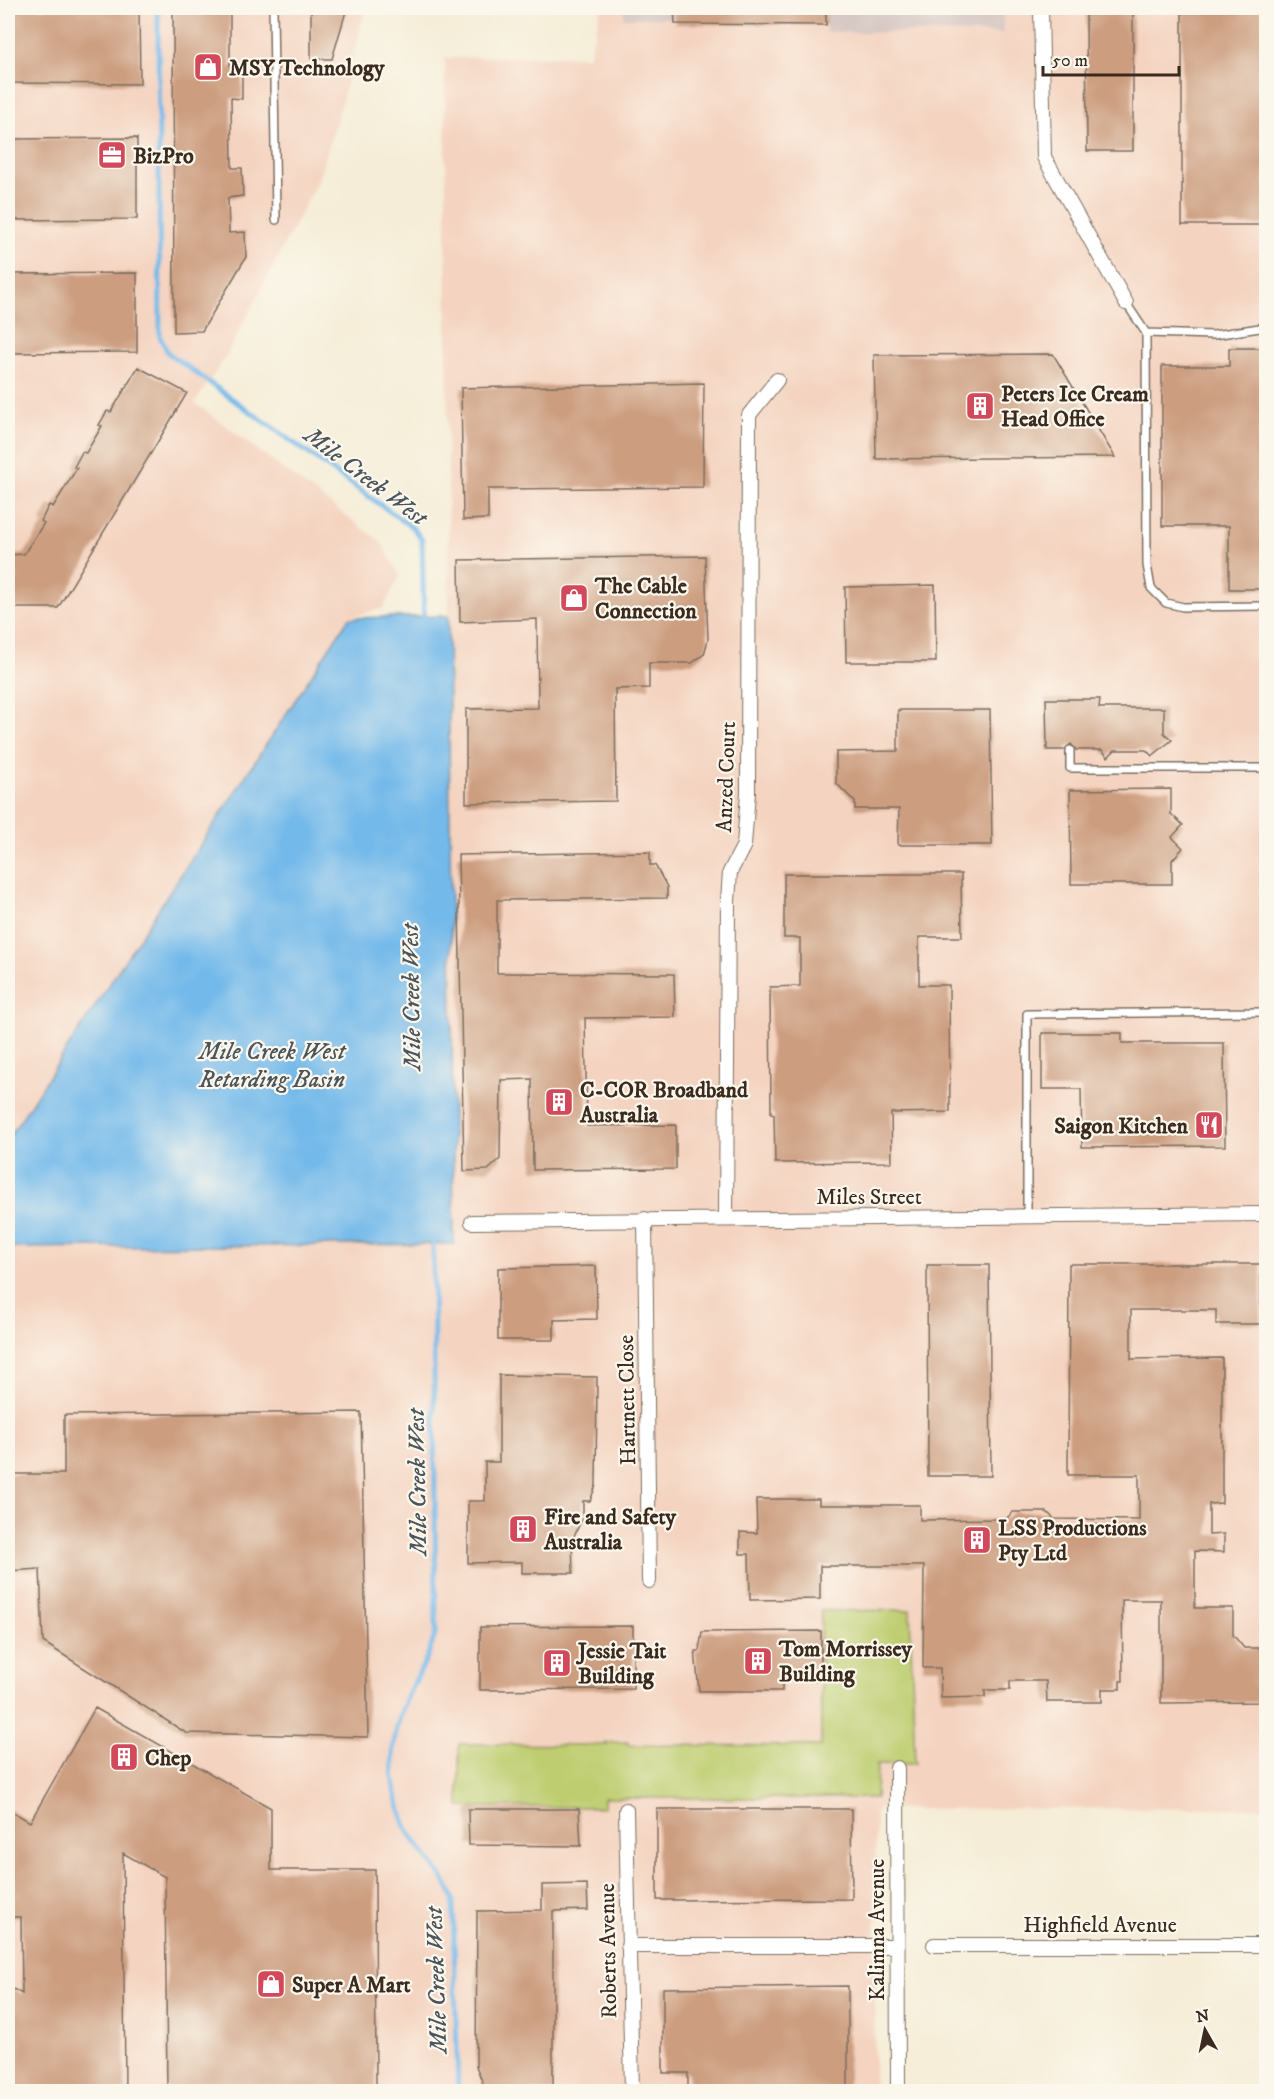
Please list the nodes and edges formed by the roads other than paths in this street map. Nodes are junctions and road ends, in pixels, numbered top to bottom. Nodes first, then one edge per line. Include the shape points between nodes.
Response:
1 (273, 8) edge
2 (1041, 8) edge
3 (276, 220) dead end
4 (1126, 303) joint
5 (1266, 327) edge
6 (1146, 333) junction
7 (777, 380) dead end
8 (1266, 606) edge
9 (1070, 750) dead end
10 (1266, 768) edge
11 (1266, 1012) edge
12 (1266, 1214) edge
13 (1027, 1216) junction
14 (726, 1218) junction
15 (645, 1219) junction
16 (472, 1221) dead end
17 (649, 1581) dead end
18 (897, 1768) dead end
19 (626, 1810) dead end
20 (934, 1945) dead end
21 (1266, 1945) edge
22 (628, 1946) junction
23 (897, 1946) junction
24 (632, 2091) edge
25 (898, 2091) edge

1 - 3 lane
2 - 4 street via 1044,157
4 - 6 lane
5 - 6 lane via 1214,335
6 - 8 lane via 1147,565 1151,588 1166,603 1183,607
7 - 14 street, Anzed Court via 750,415 748,793 744,845 730,872 728,901
9 - 10 lane via 1070,768
11 - 13 lane via 1027,1014
12 - 13 street, Miles Street
13 - 14 street, Miles Street
14 - 15 street, Miles Street
15 - 16 street, Miles Street
15 - 17 street, Hartnett Close
18 - 23 street, Kalimna Avenue
19 - 22 street, Roberts Avenue
20 - 21 street, Highfield Avenue
22 - 23 street
22 - 24 street, Roberts Avenue
23 - 25 street, Kalimna Avenue

